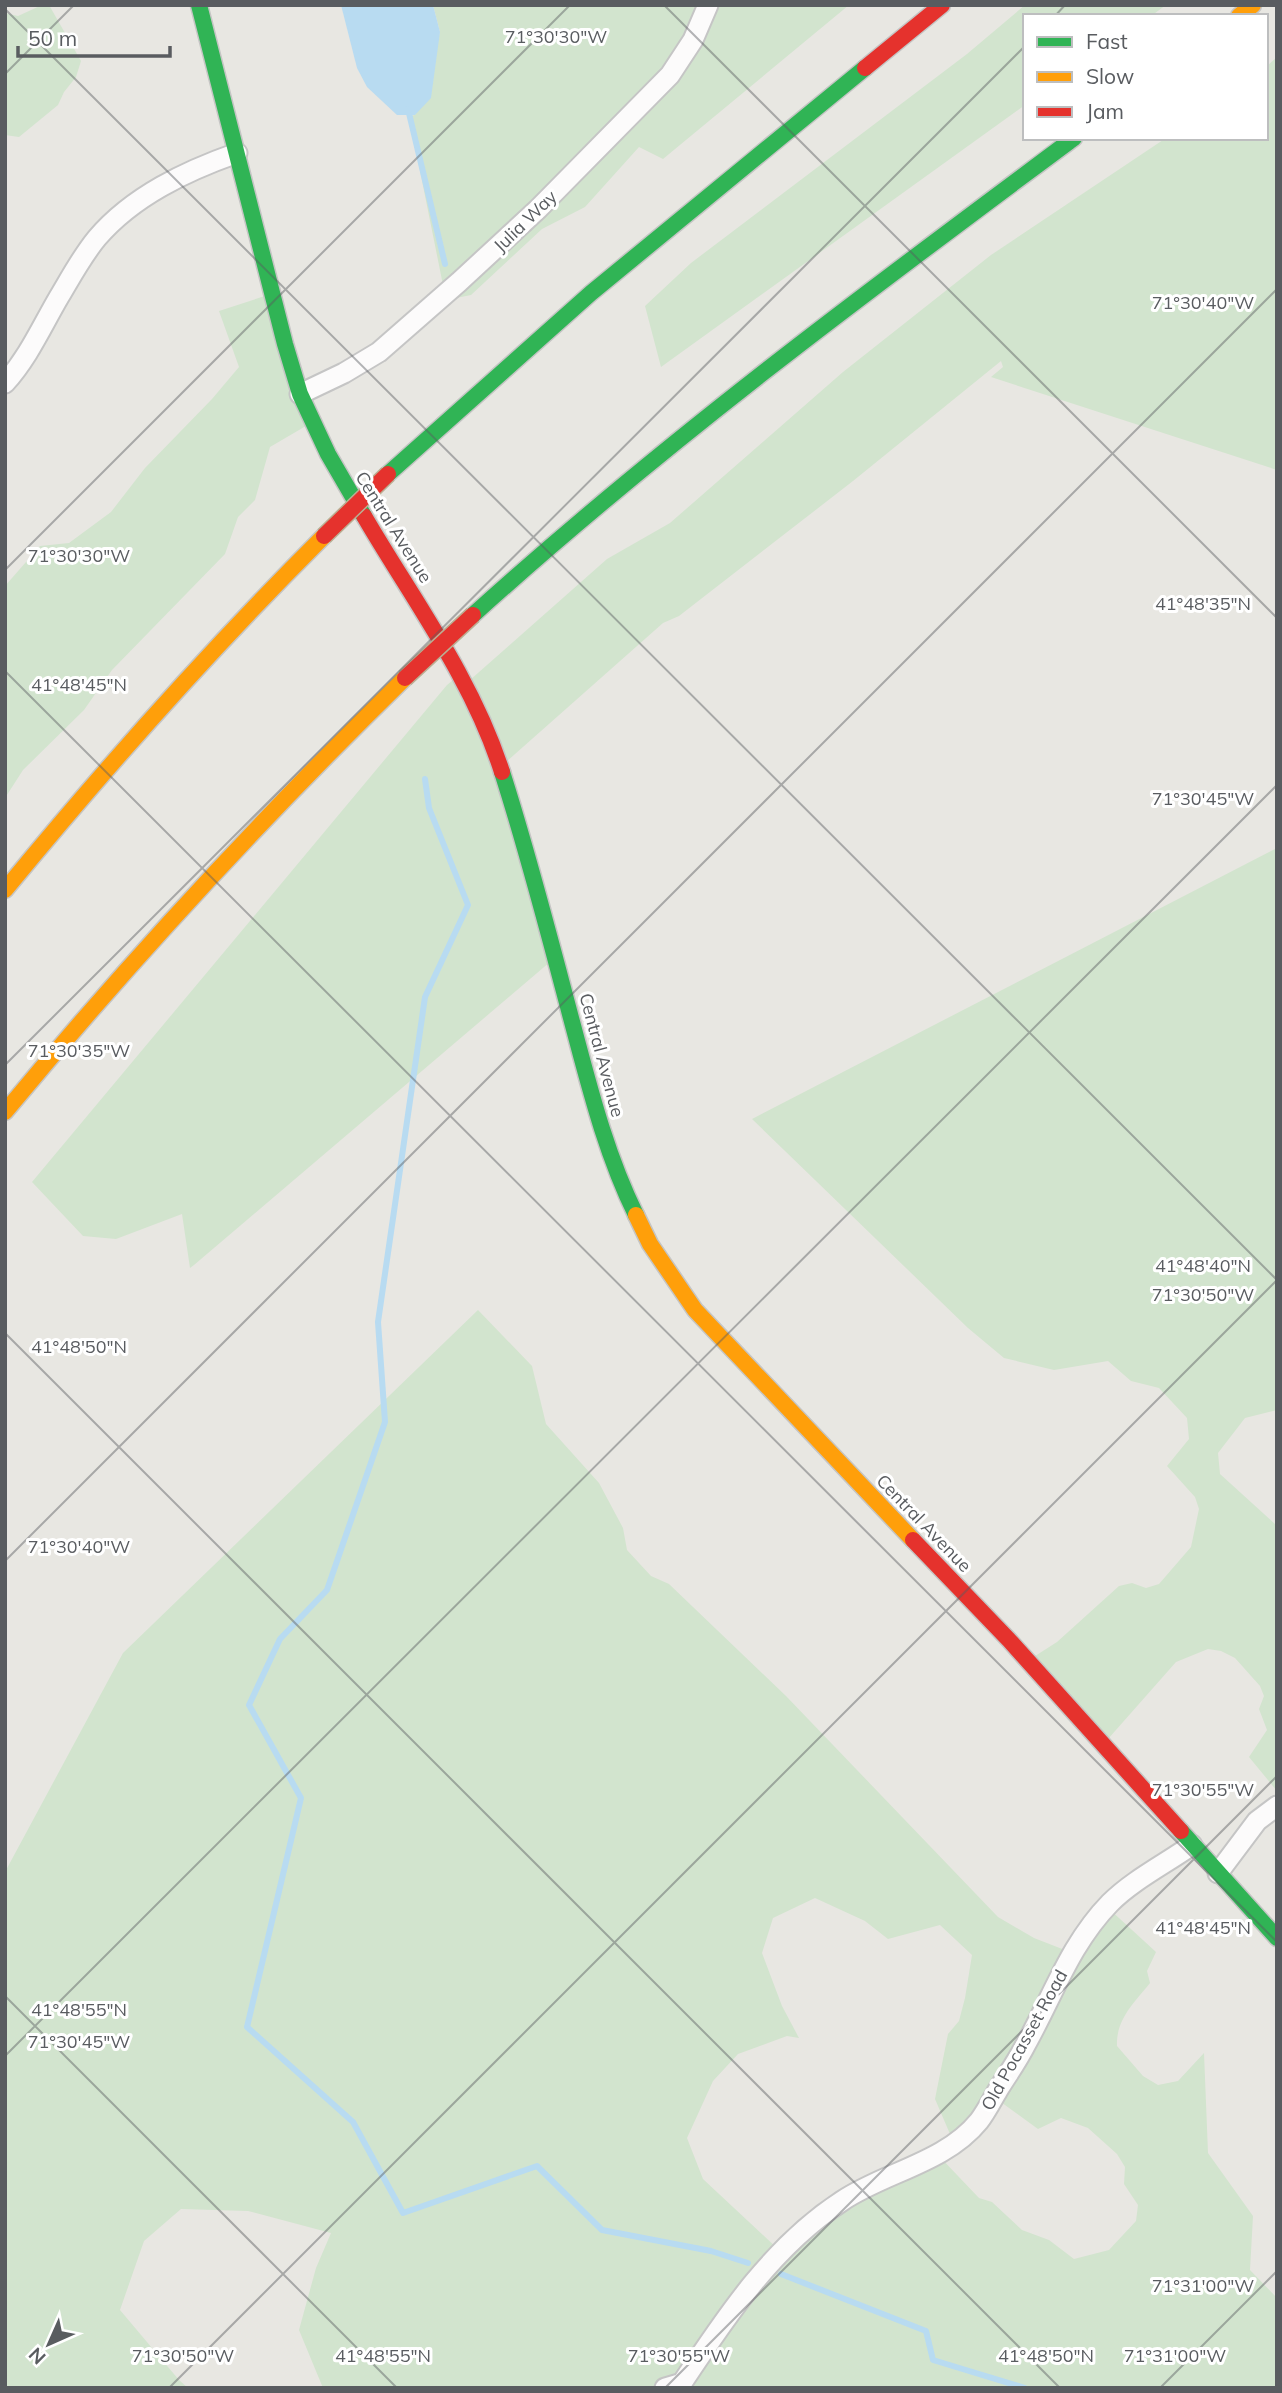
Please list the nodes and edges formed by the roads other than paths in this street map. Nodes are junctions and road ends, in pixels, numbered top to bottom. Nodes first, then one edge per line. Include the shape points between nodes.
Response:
1 (199, 5) edge
2 (708, 5) edge
3 (942, 5) edge
4 (1071, 140) edge
5 (237, 153) junction
6 (5, 383) edge
7 (300, 394) junction
8 (39, 847) junction
9 (5, 880) edge
10 (5, 890) edge
11 (5, 1112) edge
12 (1277, 1806) edge
13 (1192, 1845) junction
14 (1218, 1873) junction
15 (1277, 1938) edge
16 (678, 2386) edge

1 - 5 main road, Central Avenue
2 - 7 street, Julia Way via 693,40 670,75 521,225 379,352
3 - 8 main road, bridge via 569,310 388,474 191,672
4 - 11 main road, bridge via 735,391 473,615 343,738 213,873
5 - 6 street via 167,183 113,222 85,255
5 - 7 main road, Central Avenue
7 - 13 main road, Central Avenue via 340,476 447,650 480,714 526,847 594,1107 650,1244 695,1310 1009,1640
8 - 9 main road
8 - 10 main road
12 - 14 street via 1257,1821
13 - 14 main road, Central Avenue
13 - 16 street, Old Pocasset Road via 1138,1880 1091,1924 979,2121 946,2148 843,2200 790,2242 745,2293
14 - 15 main road, Central Avenue

